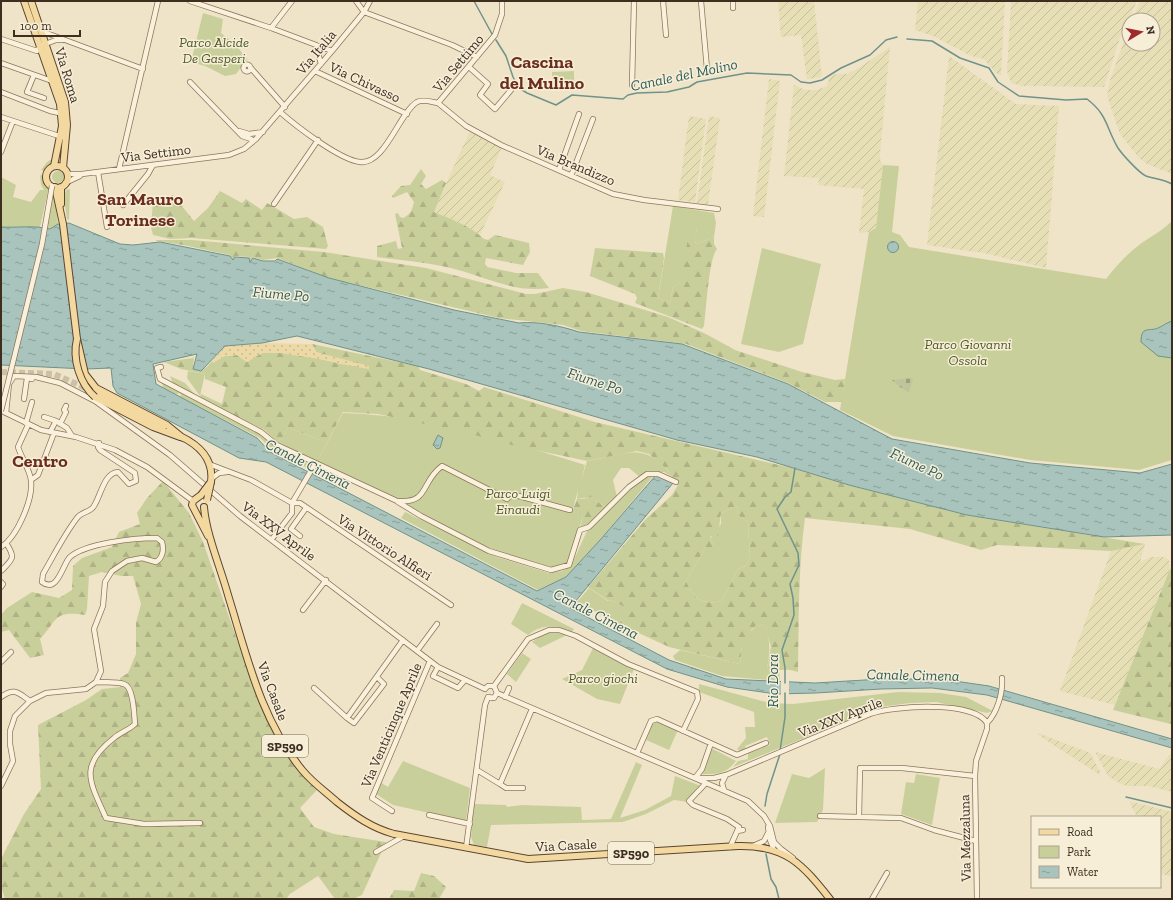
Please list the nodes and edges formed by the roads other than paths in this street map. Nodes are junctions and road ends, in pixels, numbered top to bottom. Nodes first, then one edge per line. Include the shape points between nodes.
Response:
1 (24, 1) edge
2 (30, 1) edge
3 (158, 1) edge
4 (190, 1) edge
5 (292, 1) edge
6 (356, 1) edge
7 (370, 1) edge
8 (502, 1) edge
9 (634, 1) edge
10 (663, 1) edge
11 (702, 1) edge
12 (733, 1) edge
13 (733, 8) dead end
14 (364, 12) junction
15 (271, 28) junction
16 (41, 31) junction
17 (666, 35) dead end
18 (1, 39) edge
19 (64, 40) junction
20 (45, 44) junction
21 (316, 45) junction
22 (332, 51) junction
23 (477, 57) junction
24 (1, 63) edge
25 (321, 64) junction
26 (250, 67) dead end
27 (469, 67) junction
28 (707, 68) dead end
29 (143, 69) junction
30 (315, 71) junction
31 (34, 74) junction
32 (52, 81) junction
33 (190, 82) dead end
34 (632, 84) dead end
35 (511, 90) dead end
36 (1, 92) edge
37 (44, 98) dead end
38 (438, 103) junction
39 (285, 106) junction
40 (280, 112) junction
41 (64, 114) junction
42 (407, 114) junction
43 (579, 114) dead end
44 (1, 117) edge
45 (593, 119) dead end
46 (13, 121) junction
47 (239, 131) junction
48 (262, 132) junction
49 (63, 135) junction
50 (318, 140) junction
51 (253, 141) junction
52 (2, 149) edge
53 (153, 165) junction
54 (54, 166) junction
55 (63, 168) junction
56 (119, 169) junction
57 (558, 170) junction
58 (98, 172) junction
59 (67, 174) junction
60 (82, 174) junction
61 (571, 176) junction
62 (64, 185) junction
63 (53, 187) junction
64 (274, 204) dead end
65 (123, 205) dead end
66 (718, 209) dead end
67 (60, 211) junction
68 (107, 227) dead end
69 (77, 339) junction
70 (161, 367) dead end
71 (64, 385) junction
72 (24, 399) dead end
73 (32, 402) dead end
74 (66, 406) dead end
75 (3, 412) edge
76 (44, 417) dead end
77 (58, 423) junction
78 (27, 424) junction
79 (52, 433) junction
80 (72, 436) junction
81 (183, 438) junction
82 (99, 443) junction
83 (209, 464) junction
84 (316, 464) junction
85 (231, 473) junction
86 (31, 480) junction
87 (211, 481) junction
88 (676, 482) dead end
89 (197, 499) junction
90 (397, 501) junction
91 (292, 503) junction
92 (205, 504) junction
93 (306, 508) junction
94 (195, 510) junction
95 (570, 510) dead end
96 (300, 536) dead end
97 (272, 539) junction
98 (212, 542) junction
99 (6, 543) junction
100 (1, 547) edge
101 (1, 571) edge
102 (326, 580) junction
103 (1, 582) edge
104 (1, 587) edge
105 (451, 605) dead end
106 (303, 610) dead end
107 (437, 624) dead end
108 (404, 640) junction
109 (417, 651) junction
110 (11, 652) dead end
111 (430, 661) junction
112 (1, 662) edge
113 (438, 667) junction
114 (377, 677) junction
115 (1002, 678) dead end
116 (465, 680) junction
117 (96, 682) junction
118 (494, 686) junction
119 (314, 688) dead end
120 (509, 688) dead end
121 (485, 689) junction
122 (497, 693) junction
123 (1, 697) edge
124 (362, 697) junction
125 (488, 697) junction
126 (505, 697) junction
127 (30, 701) junction
128 (370, 703) junction
129 (532, 709) junction
130 (347, 718) junction
131 (987, 723) junction
132 (683, 731) junction
133 (766, 743) dead end
134 (710, 746) dead end
135 (637, 753) junction
136 (477, 770) junction
137 (726, 775) junction
138 (975, 776) junction
139 (695, 778) junction
140 (706, 783) junction
141 (500, 784) junction
142 (1, 786) edge
143 (523, 788) dead end
144 (724, 790) junction
145 (392, 811) dead end
146 (429, 815) dead end
147 (820, 816) dead end
148 (858, 817) junction
149 (767, 821) junction
150 (200, 823) dead end
151 (470, 824) junction
152 (744, 830) dead end
153 (737, 831) junction
154 (768, 833) junction
155 (404, 836) junction
156 (976, 841) junction
157 (752, 846) junction
158 (730, 847) junction
159 (466, 848) junction
160 (774, 850) junction
161 (376, 852) dead end
162 (794, 859) junction
163 (887, 873) dead end
164 (830, 899) edge
165 (872, 899) edge
166 (977, 899) edge

1 - 20 main road, Via Roma
2 - 16 main road, Via Roma
3 - 29 street
4 - 15 street
5 - 15 street
6 - 14 street
7 - 14 street, Via Italia
8 - 23 street, Via Settimo via 502,14 495,35
9 - 34 street
10 - 17 street
11 - 28 street
12 - 13 street
14 - 22 street, Via Italia
14 - 23 street
15 - 21 street
16 - 19 street
16 - 20 main road, Via Roma
18 - 20 street via 37,51
19 - 20 street
19 - 29 street
20 - 32 main road, Via Roma
20 - 41 main road, Via Roma via 65,102
21 - 22 street
21 - 25 street
22 - 25 street, Via Italia
23 - 27 street, Via Settimo
24 - 31 street
25 - 30 street, Via Italia
26 - 39 street
27 - 35 street via 488,84 480,95 495,109
27 - 38 street, Via Settimo
29 - 56 street
30 - 39 street, Via Italia
30 - 42 street, Via Chivasso
31 - 32 street
31 - 37 street via 27,92
32 - 41 main road, Via Roma
33 - 47 street
36 - 41 street
38 - 42 street, Via Settimo via 427,100 418,102
38 - 57 street, Via Brandizzo via 466,126 501,145
39 - 40 street, Via Italia
40 - 48 street, Via Settimo
40 - 50 street, Via Settimo
41 - 49 main road, Via Roma
42 - 50 street, Via Settimo via 378,155 370,160 360,162 346,158
43 - 57 street
44 - 46 street
45 - 61 street
46 - 49 street
46 - 52 street
47 - 48 street via 249,134
47 - 51 street via 242,136
48 - 51 street, Via Settimo
49 - 54 main road
49 - 55 main road
50 - 64 street
51 - 53 street, Via Settimo via 244,149 229,155
53 - 56 street, Via Settimo
53 - 65 street
54 - 55 main road
54 - 63 main road via 46,174 47,181
55 - 59 main road
56 - 58 street, Via Settimo
57 - 61 street, Via Brandizzo
58 - 60 street, Via Settimo
58 - 68 street
59 - 60 street, Via Settimo
59 - 62 main road
60 - 62 street
61 - 66 street, Via Brandizzo via 613,194
62 - 63 main road
62 - 67 main road
63 - 67 main road
63 - 75 street, bridge
67 - 69 main road
69 - 81 main road, bridge via 82,366 89,380 99,390 167,425
69 - 81 main road, bridge via 80,376 86,389 153,427
70 - 84 street via 157,368 160,379
71 - 72 street, Via XXV Aprile via 27,378
71 - 75 street, Via XXV Aprile via 43,378 14,376 9,384
71 - 97 street, Via XXV Aprile via 95,401 170,455 240,516
73 - 78 street
74 - 77 street via 66,412
75 - 78 street
76 - 77 street
77 - 79 street
77 - 80 street
78 - 79 street
78 - 86 street via 18,447
79 - 80 street
79 - 86 street via 38,475
80 - 82 street
81 - 83 main road via 198,447
82 - 89 street via 147,466
82 - 117 street via 100,450 130,468 136,476 136,481 129,484 118,472 109,476 94,506 79,516 71,526 43,574 42,582 54,582 60,577 70,557 91,547 153,538 160,540 164,547 158,560 154,562 142,558 128,561 112,571 105,582 103,606 94,629 101,671
83 - 85 street, Via Vittorio Alfieri
83 - 87 main road
84 - 90 street
84 - 91 street
85 - 87 street via 219,472
85 - 91 street, Via Vittorio Alfieri via 264,486
86 - 99 street via 27,509
87 - 89 main road, bridge
87 - 92 main road, bridge
88 - 90 street via 658,474 647,474 625,491 589,528 580,530 569,565 551,570 489,551
89 - 92 main road
89 - 94 main road, SP590 via 193,507
90 - 95 street via 409,502 420,497 433,472 442,466 507,499 514,495
91 - 93 street, Via Vittorio Alfieri via 300,503
91 - 97 street via 292,513
92 - 94 main road via 201,510
92 - 98 main road, SP590
93 - 96 street via 291,530
93 - 105 street, Via Vittorio Alfieri
94 - 98 main road, SP590
97 - 102 street, Via XXV Aprile
98 - 155 main road, Via Casale / SP590 via 263,704 287,750 320,788 364,822 380,830
99 - 100 street
99 - 101 street via 13,558
102 - 106 street
102 - 108 street, Via XXV Aprile
103 - 104 street
107 - 109 street, Via Venticinque Aprile
108 - 109 street, Via XXV Aprile
108 - 114 street, Via Venticinque Aprile
109 - 111 street, Via XXV Aprile
110 - 112 street
111 - 113 street, Via XXV Aprile
111 - 145 street, Via Venticinque Aprile via 372,798
113 - 116 street, Via XXV Aprile
113 - 116 street, Via Venticinque Aprile via 433,676 458,688
114 - 124 street, Via Venticinque Aprile
114 - 128 street, Via Venticinque Aprile via 384,684
115 - 131 street via 1003,687 998,704
116 - 121 street, Via XXV Aprile
117 - 127 street via 86,689 46,693
117 - 150 street via 128,686 131,691 135,724 99,751 89,774 106,818 144,824
118 - 121 street
118 - 122 street
118 - 132 street via 528,639 549,630 559,630 576,636 628,664 697,692 698,699
119 - 130 street
120 - 126 street
121 - 125 street
122 - 125 street via 494,698
122 - 126 street, Via XXV Aprile
123 - 127 street via 16,691
124 - 128 street, Via Venticinque Aprile
124 - 130 street, Via Venticinque Aprile
125 - 136 street
126 - 129 street, Via XXV Aprile
127 - 142 street via 15,716 10,730 13,761
128 - 130 street, Via Venticinque Aprile via 354,723
129 - 135 street, Via XXV Aprile
129 - 141 street
131 - 137 street, Via XXV Aprile via 979,715 966,711 902,707 870,714
131 - 138 street, Via Mezzaluna via 976,761
132 - 133 street via 737,755
132 - 135 street via 654,719
134 - 139 street via 702,769
135 - 139 street, Via XXV Aprile
136 - 141 street
136 - 151 street
137 - 139 street, Via XXV Aprile
137 - 144 street via 722,783
138 - 148 street, Via Mezzaluna via 902,768 860,768
138 - 156 street, Via Mezzaluna
139 - 140 street, Via XXV Aprile
140 - 144 street, Via XXV Aprile
140 - 153 street via 691,798 690,803 727,819 739,827
141 - 143 street via 515,790
144 - 149 street, Via XXV Aprile via 748,801
146 - 151 street
147 - 148 street
148 - 156 street via 901,818
149 - 154 street
149 - 162 street, Via XXV Aprile via 774,842
151 - 159 street
152 - 153 street
153 - 158 street
154 - 157 street via 764,841
154 - 160 street
155 - 159 main road, Via Casale / SP590
155 - 161 street
156 - 166 street, Via Mezzaluna
157 - 158 main road, Via Casale / SP590
157 - 160 main road, Via Casale / SP590
158 - 159 main road, Via Casale / SP590 via 528,859
160 - 162 main road, Via Casale / SP590
162 - 164 main road, Via Casale / SP590
163 - 165 street

